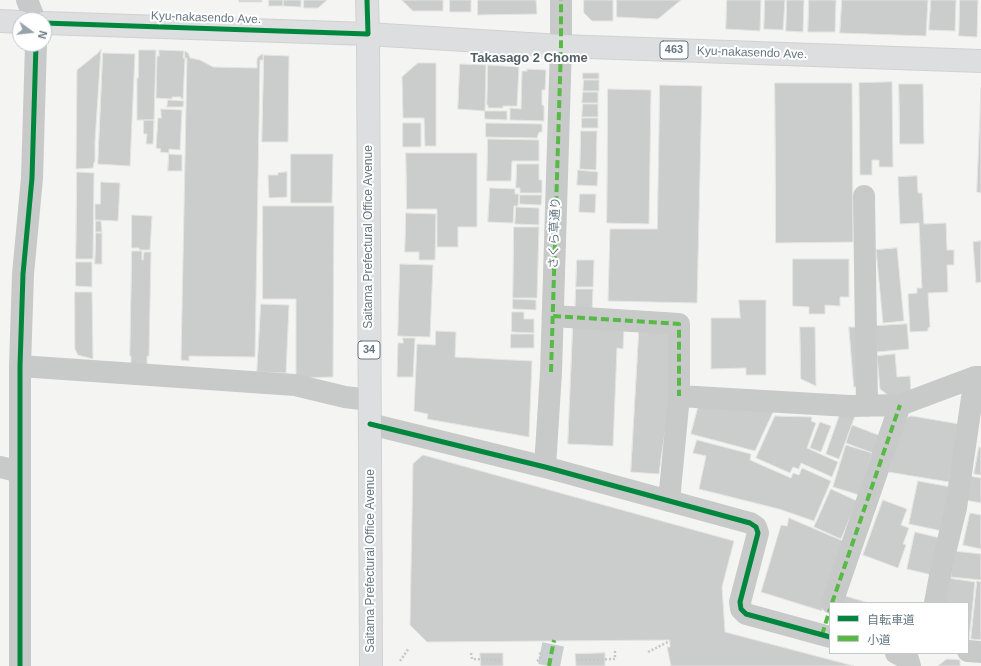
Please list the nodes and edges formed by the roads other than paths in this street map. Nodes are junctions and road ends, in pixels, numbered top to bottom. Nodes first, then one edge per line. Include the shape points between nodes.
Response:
1 (27, 0) edge
2 (44, 0) edge
3 (367, 0) edge
4 (561, 0) edge
5 (32, 12) edge
6 (39, 12) edge
7 (0, 20) edge
8 (12, 21) edge
9 (52, 23) edge
10 (368, 34) junction
11 (561, 46) junction
12 (36, 52) edge
13 (981, 61) edge
14 (864, 196) dead end
15 (553, 316) junction
16 (20, 366) junction
17 (978, 377) edge
18 (679, 396) junction
19 (369, 400) junction
20 (900, 405) junction
21 (868, 406) junction
22 (370, 424) junction
23 (544, 467) junction
24 (10, 470) edge
25 (669, 500) junction
26 (832, 602) edge
27 (935, 602) edge
28 (829, 616) edge
29 (826, 636) edge
30 (969, 651) edge
31 (981, 652) edge
32 (20, 666) edge
33 (371, 666) edge

1 - 5 street
2 - 6 street
3 - 10 main road, Saitama Prefectural Office Avenue
4 - 11 street, さくら草通り
7 - 8 main road
9 - 10 main road, Kyu-nakasendo Ave.
10 - 11 main road, Kyu-nakasendo Ave. / 463
10 - 19 main road, Saitama Prefectural Office Avenue / 34
11 - 13 main road, Kyu-nakasendo Ave. / 463
11 - 15 street, さくら草通り
12 - 16 street via 32,178 23,274
14 - 21 street
15 - 18 street via 679,324
15 - 23 street, さくら草通り
16 - 19 street via 295,384 348,398
16 - 24 street
17 - 20 street
17 - 27 street via 956,508
18 - 21 street
18 - 25 street
19 - 22 main road, Saitama Prefectural Office Avenue / 34
20 - 21 street
20 - 26 street
22 - 23 street
22 - 33 main road, Saitama Prefectural Office Avenue / 34
23 - 25 street
24 - 32 street
25 - 29 street via 750,523 756,527 758,533 740,602 741,609 746,614
28 - 29 street
30 - 31 street

